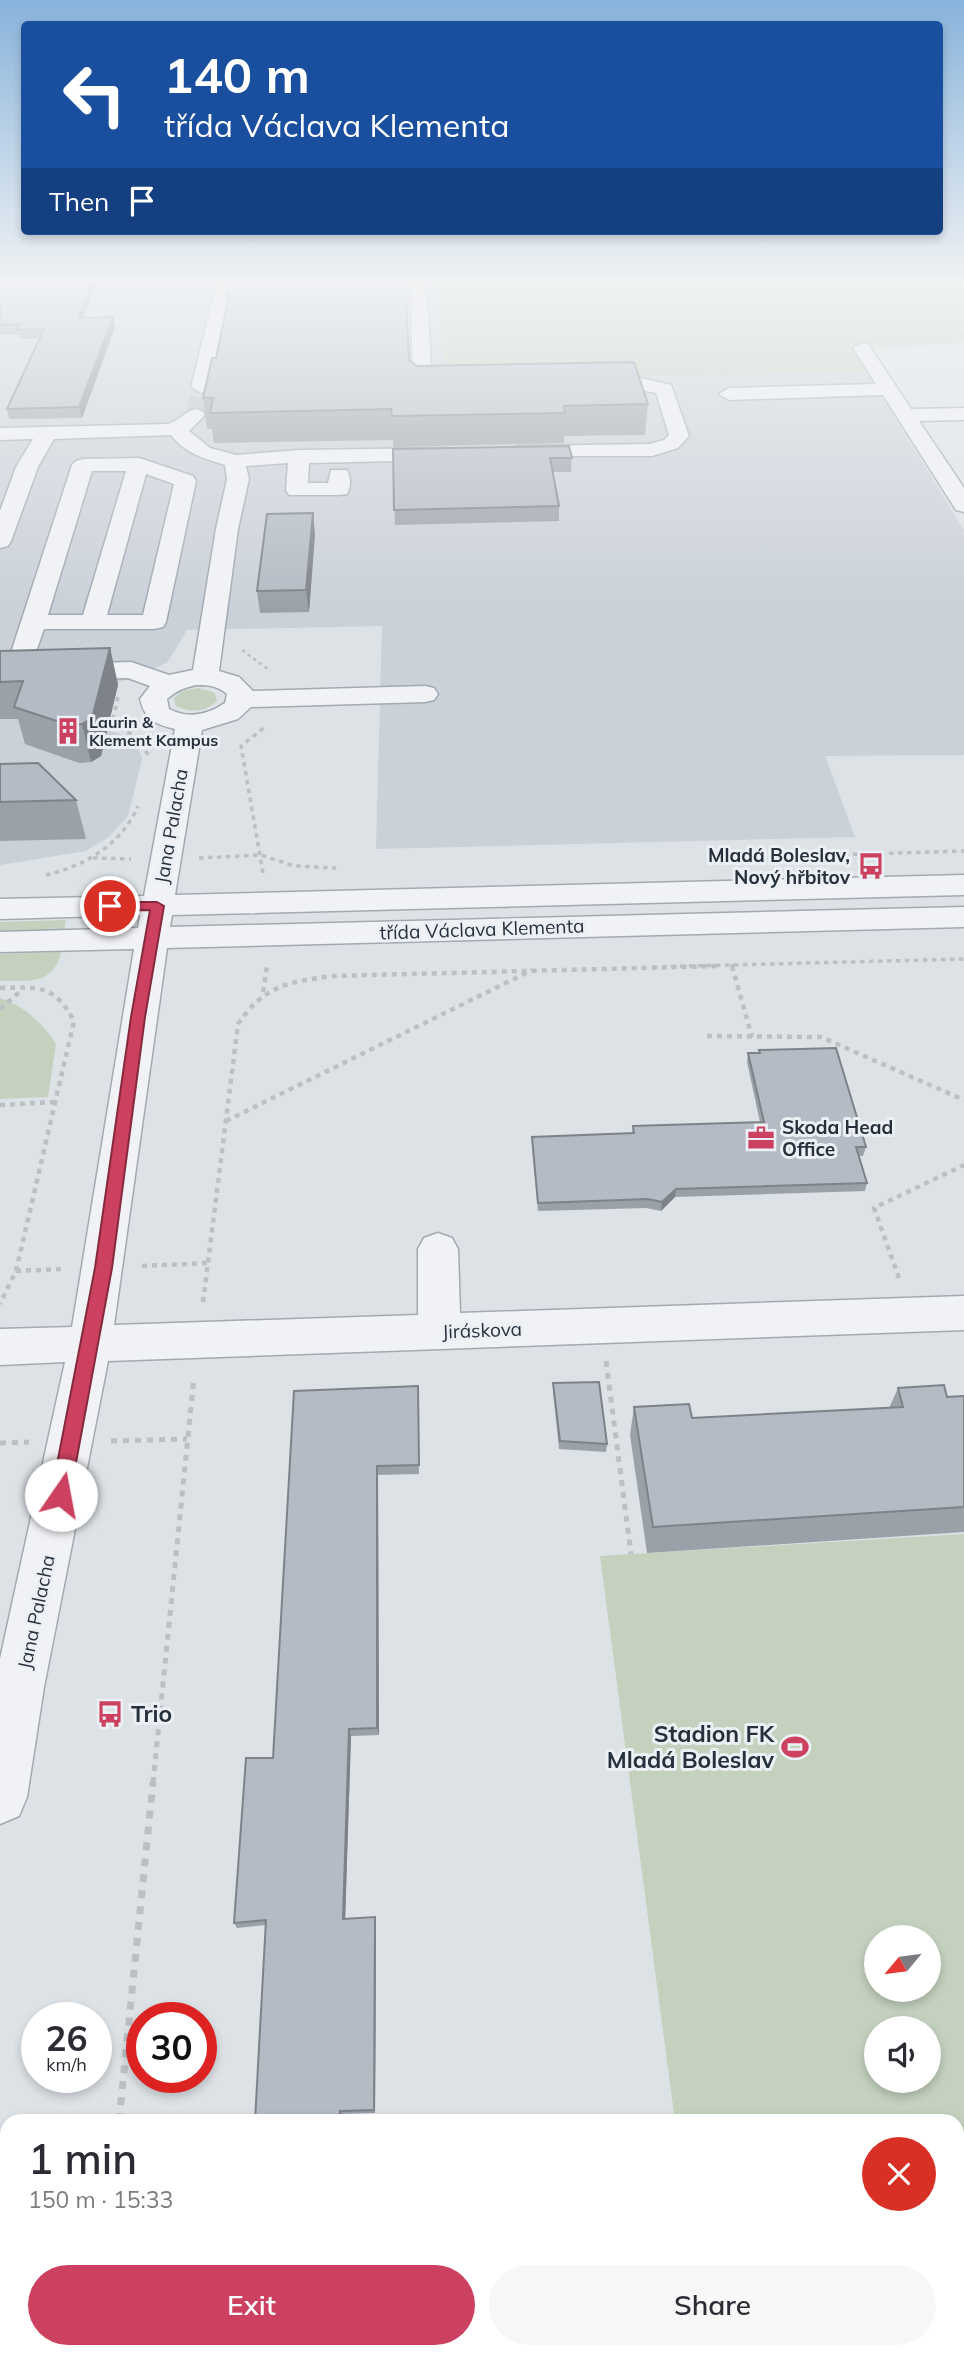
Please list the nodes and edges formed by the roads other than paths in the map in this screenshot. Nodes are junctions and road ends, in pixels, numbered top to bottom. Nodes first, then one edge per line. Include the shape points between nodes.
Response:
1 (660, 388) edge
2 (890, 389) joint
3 (729, 394) dead end
4 (963, 414) edge
5 (195, 415) tunnel mouth
6 (907, 415) junction
7 (177, 429) junction
8 (47, 433) junction
9 (0, 434) edge
10 (462, 453) edge
11 (502, 453) edge
12 (299, 456) junction
13 (235, 461) junction
14 (139, 464) junction
15 (339, 465) junction
16 (964, 505) edge
17 (61, 537) junction
18 (145, 537) junction
19 (0, 539) edge
20 (33, 622) junction
21 (93, 622) junction
22 (8, 674) edge
23 (205, 677) junction
24 (168, 684) junction
25 (425, 694) dead end
26 (241, 699) junction
27 (190, 723) junction
28 (964, 886) edge
29 (0, 909) edge
30 (964, 917) edge
31 (154, 922) junction
32 (0, 942) edge
33 (438, 1249) dead end
34 (964, 1313) edge
35 (439, 1331) junction
36 (90, 1345) junction
37 (0, 1347) edge
38 (0, 1797) edge

1 - 11 street via 664,389 679,436 671,444 652,450
2 - 3 street
2 - 6 street
4 - 6 street
5 - 7 street
6 - 16 street
7 - 8 street
7 - 13 street via 203,452
8 - 9 street
8 - 19 street via 27,467
10 - 15 street via 435,454 438,472
12 - 13 street
12 - 15 street
12 - 15 street via 297,490 339,489
13 - 23 street via 238,479
14 - 17 street via 83,466
14 - 18 street
14 - 18 street via 185,481
17 - 18 street
17 - 20 street
18 - 21 street
18 - 21 street via 154,622
20 - 21 street
20 - 22 street
22 - 24 street via 131,670
23 - 24 street
23 - 26 street via 229,681
24 - 27 street via 153,699 157,713
25 - 26 street
26 - 27 street via 229,714
27 - 31 street, Jana Palacha
28 - 31 street, třída Václava Klementa
29 - 31 street, třída Václava Klementa
30 - 31 street, třída Václava Klementa
31 - 32 street, třída Václava Klementa
31 - 36 street, Jana Palacha
33 - 35 street
34 - 35 street, Jiráskova
35 - 36 street, Jiráskova
36 - 37 street, Jiráskova
36 - 38 street, Jana Palacha

